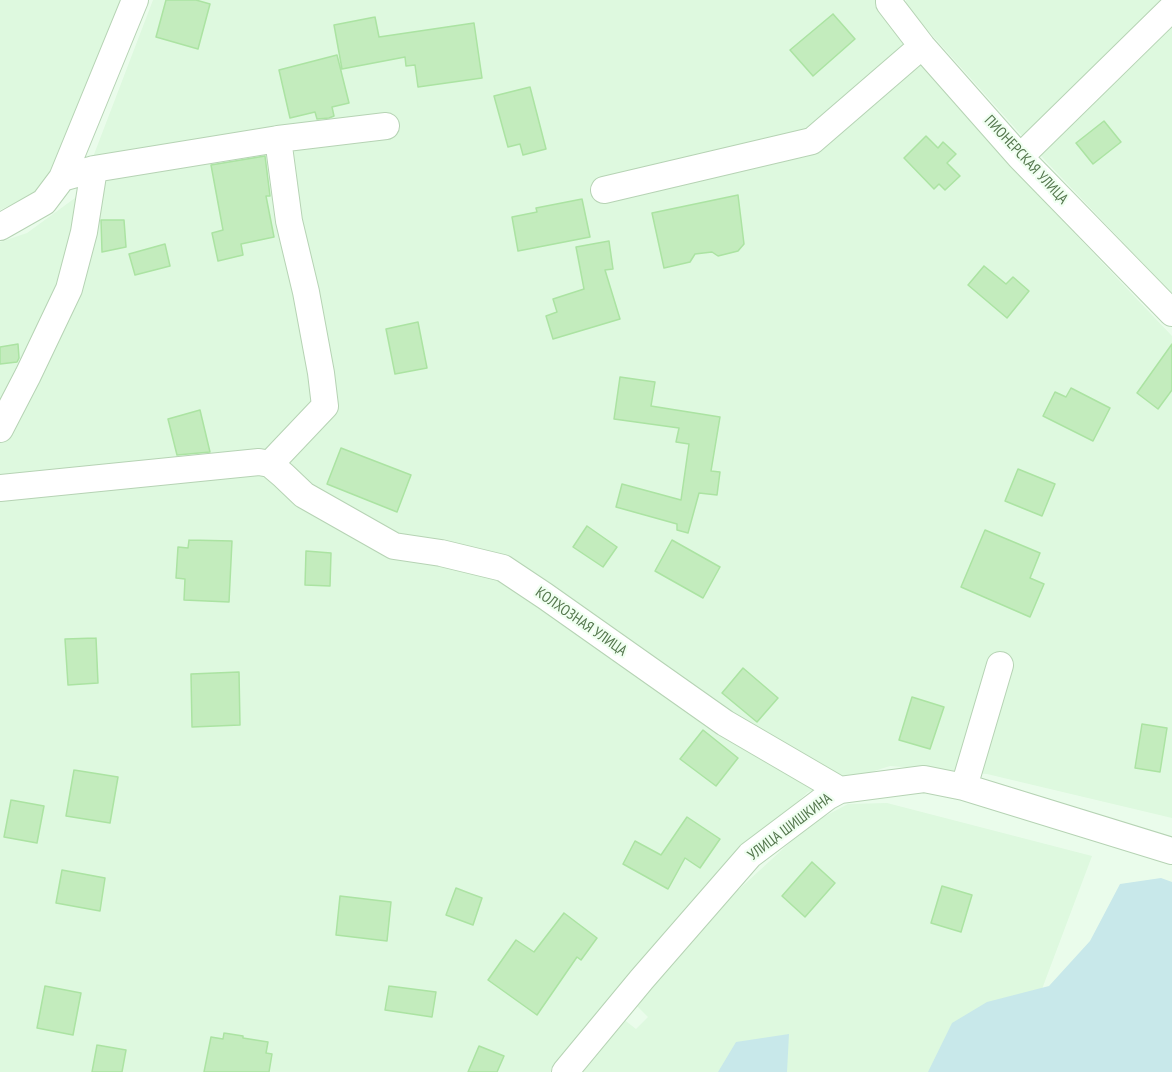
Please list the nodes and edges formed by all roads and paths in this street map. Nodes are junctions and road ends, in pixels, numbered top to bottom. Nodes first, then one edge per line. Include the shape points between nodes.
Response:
1 (135, 0) edge
2 (889, 0) edge
3 (1172, 8) edge
4 (922, 46) junction
5 (386, 126) dead end
6 (278, 139) junction
7 (1020, 157) junction
8 (94, 169) junction
9 (62, 178) junction
10 (604, 190) dead end
11 (0, 227) edge
12 (1172, 313) edge
13 (0, 429) edge
14 (270, 464) junction
15 (0, 488) edge
16 (1000, 665) dead end
17 (964, 787) junction
18 (840, 790) junction
19 (1172, 851) edge
20 (565, 1072) edge

1 - 9 street
2 - 4 street, ПИОНЕРСКАЯ УЛИЦА
3 - 7 street
4 - 7 street, ПИОНЕРСКАЯ УЛИЦА
4 - 10 street via 812,141
5 - 6 street
6 - 8 street
6 - 14 street via 289,221 306,292 325,405
7 - 12 street, ПИОНЕРСКАЯ УЛИЦА
8 - 9 street
8 - 13 street via 84,232 69,289
9 - 11 street via 44,202
14 - 15 street
14 - 18 street, КОЛХОЗНАЯ УЛИЦА via 304,495 394,546 503,568 725,723
16 - 17 street
17 - 18 street, УЛИЦА ШИШКИНА via 924,779
17 - 19 street, УЛИЦА ШИШКИНА
18 - 20 street, УЛИЦА ШИШКИНА via 750,855

